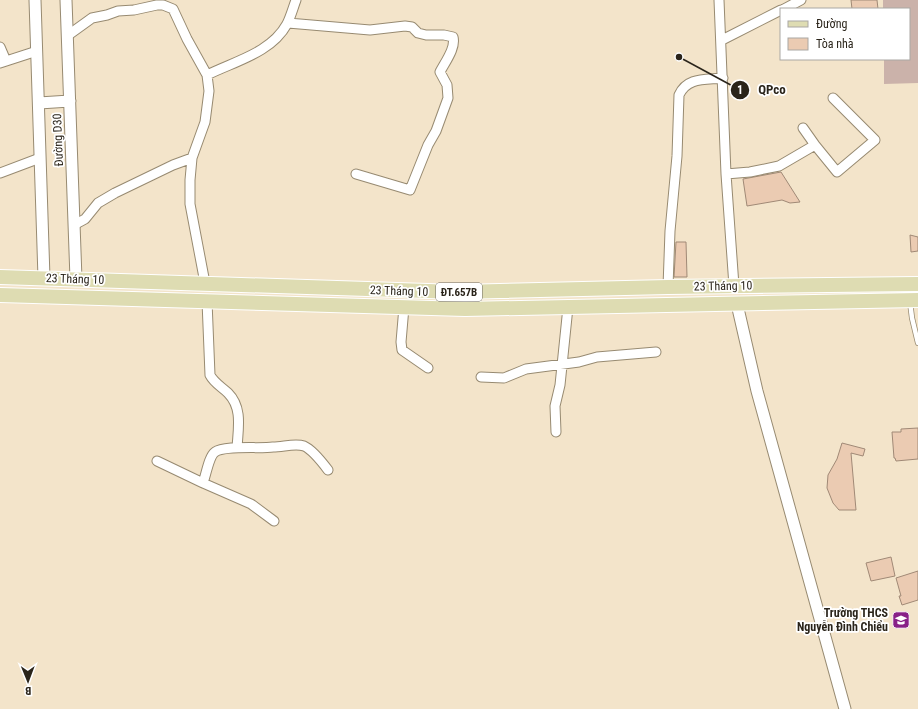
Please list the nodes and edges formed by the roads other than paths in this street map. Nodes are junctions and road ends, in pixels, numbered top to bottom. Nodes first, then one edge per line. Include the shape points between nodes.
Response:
1 (35, 0) edge
2 (66, 0) edge
3 (296, 0) edge
4 (719, 0) edge
5 (801, 0) edge
6 (786, 8) edge
7 (780, 11) edge
8 (288, 23) junction
9 (67, 36) junction
10 (722, 40) junction
11 (0, 47) edge
12 (37, 51) junction
13 (3, 62) edge
14 (207, 75) junction
15 (723, 78) junction
16 (833, 98) dead end
17 (70, 101) junction
18 (39, 103) junction
19 (803, 128) dead end
20 (815, 145) junction
21 (40, 158) junction
22 (192, 158) junction
23 (0, 173) edge
24 (356, 174) dead end
25 (726, 174) junction
26 (74, 225) junction
27 (0, 277) edge
28 (44, 278) junction
29 (76, 279) junction
30 (205, 283) junction
31 (914, 284) edge
32 (734, 286) junction
33 (668, 287) junction
34 (0, 295) edge
35 (44, 296) junction
36 (77, 297) junction
37 (207, 301) junction
38 (914, 301) edge
39 (737, 304) junction
40 (404, 307) junction
41 (568, 307) junction
42 (918, 343) edge
43 (656, 352) dead end
44 (562, 364) junction
45 (428, 368) dead end
46 (481, 377) dead end
47 (556, 432) dead end
48 (236, 448) junction
49 (157, 461) dead end
50 (328, 470) dead end
51 (203, 483) junction
52 (274, 521) dead end
53 (845, 709) edge

1 - 12 street, Đường D30
2 - 9 street, Đường D30
3 - 8 street
4 - 10 street
5 - 6 street
7 - 10 street
8 - 14 street via 267,46 249,57
8 - 24 street via 370,30 405,26 426,35 453,37 451,50 440,72 447,85 448,98 410,190
9 - 14 street via 92,18 118,11 175,5 186,39
9 - 17 street, Đường D30
10 - 15 street
11 - 13 street
12 - 13 street
12 - 18 street, Đường D30
14 - 22 street via 210,91 208,110
15 - 25 street
15 - 33 street via 689,83 678,95 677,156
16 - 20 street via 875,140 837,172
17 - 18 street
17 - 26 street, Đường D30
18 - 21 street, Đường D30
19 - 20 street
20 - 25 street via 779,166
21 - 23 street
21 - 28 street, Đường D30
22 - 26 street via 115,193 98,203 85,219
22 - 30 street via 190,204
25 - 32 street
26 - 29 street, Đường D30
27 - 28 main road, 23 Tháng 10 / ĐT.657B
28 - 29 main road, 23 Tháng 10 / ĐT.657B
28 - 35 main road
29 - 30 main road, 23 Tháng 10 / ĐT.657B
29 - 36 main road
30 - 33 main road, 23 Tháng 10 / ĐT.657B via 451,292
30 - 37 main road
31 - 32 main road, 23 Tháng 10 / ĐT.657B
31 - 38 main road
32 - 33 main road, 23 Tháng 10 / ĐT.657B
32 - 39 main road
34 - 35 main road, 23 Tháng 10 / ĐT.657B
35 - 36 main road, 23 Tháng 10 / ĐT.657B
36 - 37 main road, 23 Tháng 10 / ĐT.657B
37 - 40 main road, 23 Tháng 10 / ĐT.657B
37 - 48 street via 210,375 213,381 233,398 238,408
38 - 39 main road, 23 Tháng 10 / ĐT.657B
38 - 42 lane via 912,318
39 - 41 main road, 23 Tháng 10 / ĐT.657B
39 - 53 street via 757,391
40 - 41 main road, 23 Tháng 10 / ĐT.657B
40 - 45 street via 402,350
41 - 44 street
43 - 44 street via 605,356
44 - 46 street via 526,368 504,378
44 - 47 street via 555,406
48 - 50 street via 304,446
48 - 51 street via 214,452
49 - 51 street
51 - 52 street via 251,504

